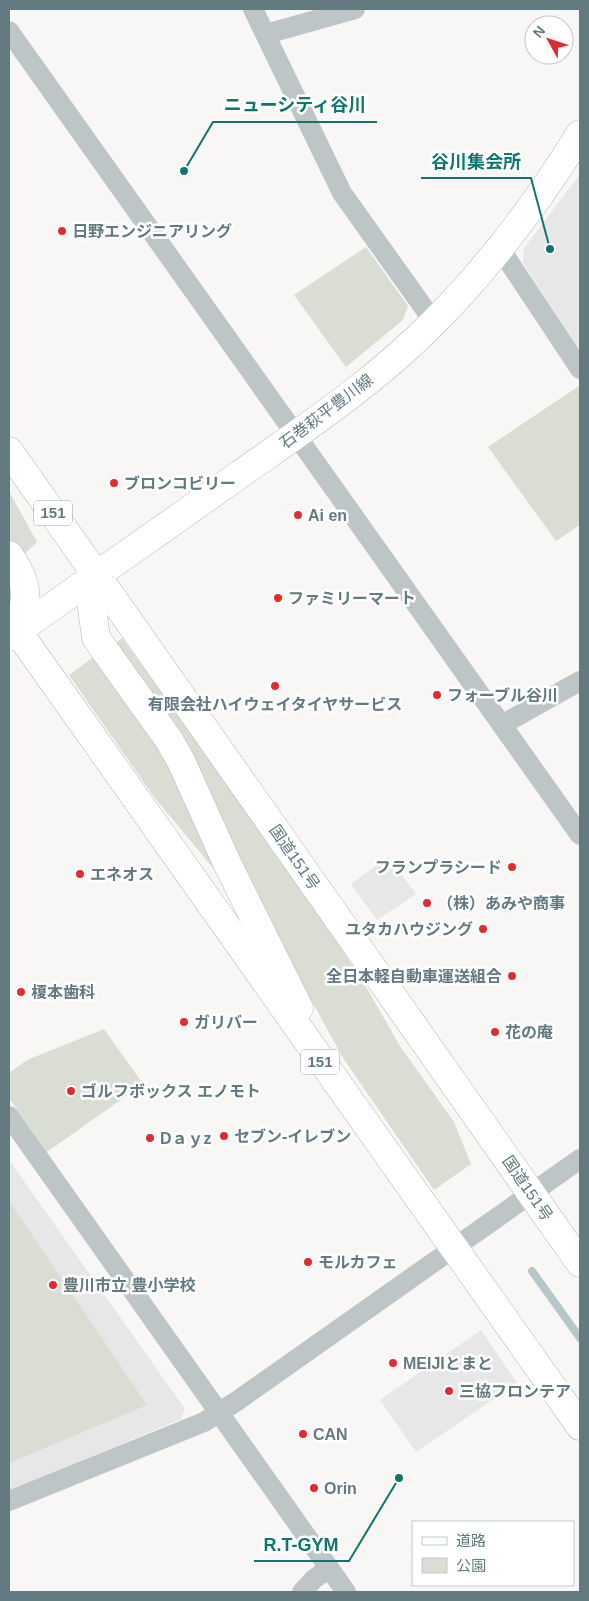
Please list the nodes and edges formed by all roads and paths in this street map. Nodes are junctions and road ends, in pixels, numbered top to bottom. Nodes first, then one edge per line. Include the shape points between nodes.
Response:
1 (253, 9) edge
2 (355, 9) edge
3 (9, 30) edge
4 (266, 34) junction
5 (580, 134) edge
6 (501, 250) junction
7 (434, 322) junction
8 (580, 369) edge
9 (297, 434) junction
10 (9, 451) edge
11 (9, 555) edge
12 (96, 575) junction
13 (12, 629) edge
14 (580, 680) edge
15 (503, 724) junction
16 (580, 835) edge
17 (337, 1085) junction
18 (9, 1116) edge
19 (580, 1159) edge
20 (531, 1193) junction
21 (454, 1247) junction
22 (580, 1263) edge
23 (218, 1413) junction
24 (580, 1426) edge
25 (9, 1501) edge
26 (329, 1568) junction
27 (302, 1592) edge
28 (346, 1592) edge

1 - 4 street
2 - 4 street
3 - 9 street
4 - 7 street via 342,193
5 - 6 main road, 石巻萩平豊川線
6 - 7 main road, 石巻萩平豊川線
6 - 8 street
7 - 9 main road, 石巻萩平豊川線 via 365,384
9 - 12 main road, 石巻萩平豊川線
9 - 15 street
10 - 12 main road, 国道151号 / 151
11 - 13 main road via 23,576 26,604
12 - 13 main road, 石巻萩平豊川線
12 - 17 main road via 92,608 96,638 169,740
12 - 20 main road, 国道151号 / 151
13 - 17 main road, 151
14 - 15 street
15 - 16 street
17 - 21 main road, 151
18 - 23 street
19 - 20 street
20 - 21 street
20 - 22 main road, 国道151号 / 151
21 - 23 street
21 - 24 main road, 151
23 - 25 street via 204,1422
23 - 26 street
26 - 27 street
26 - 28 street

